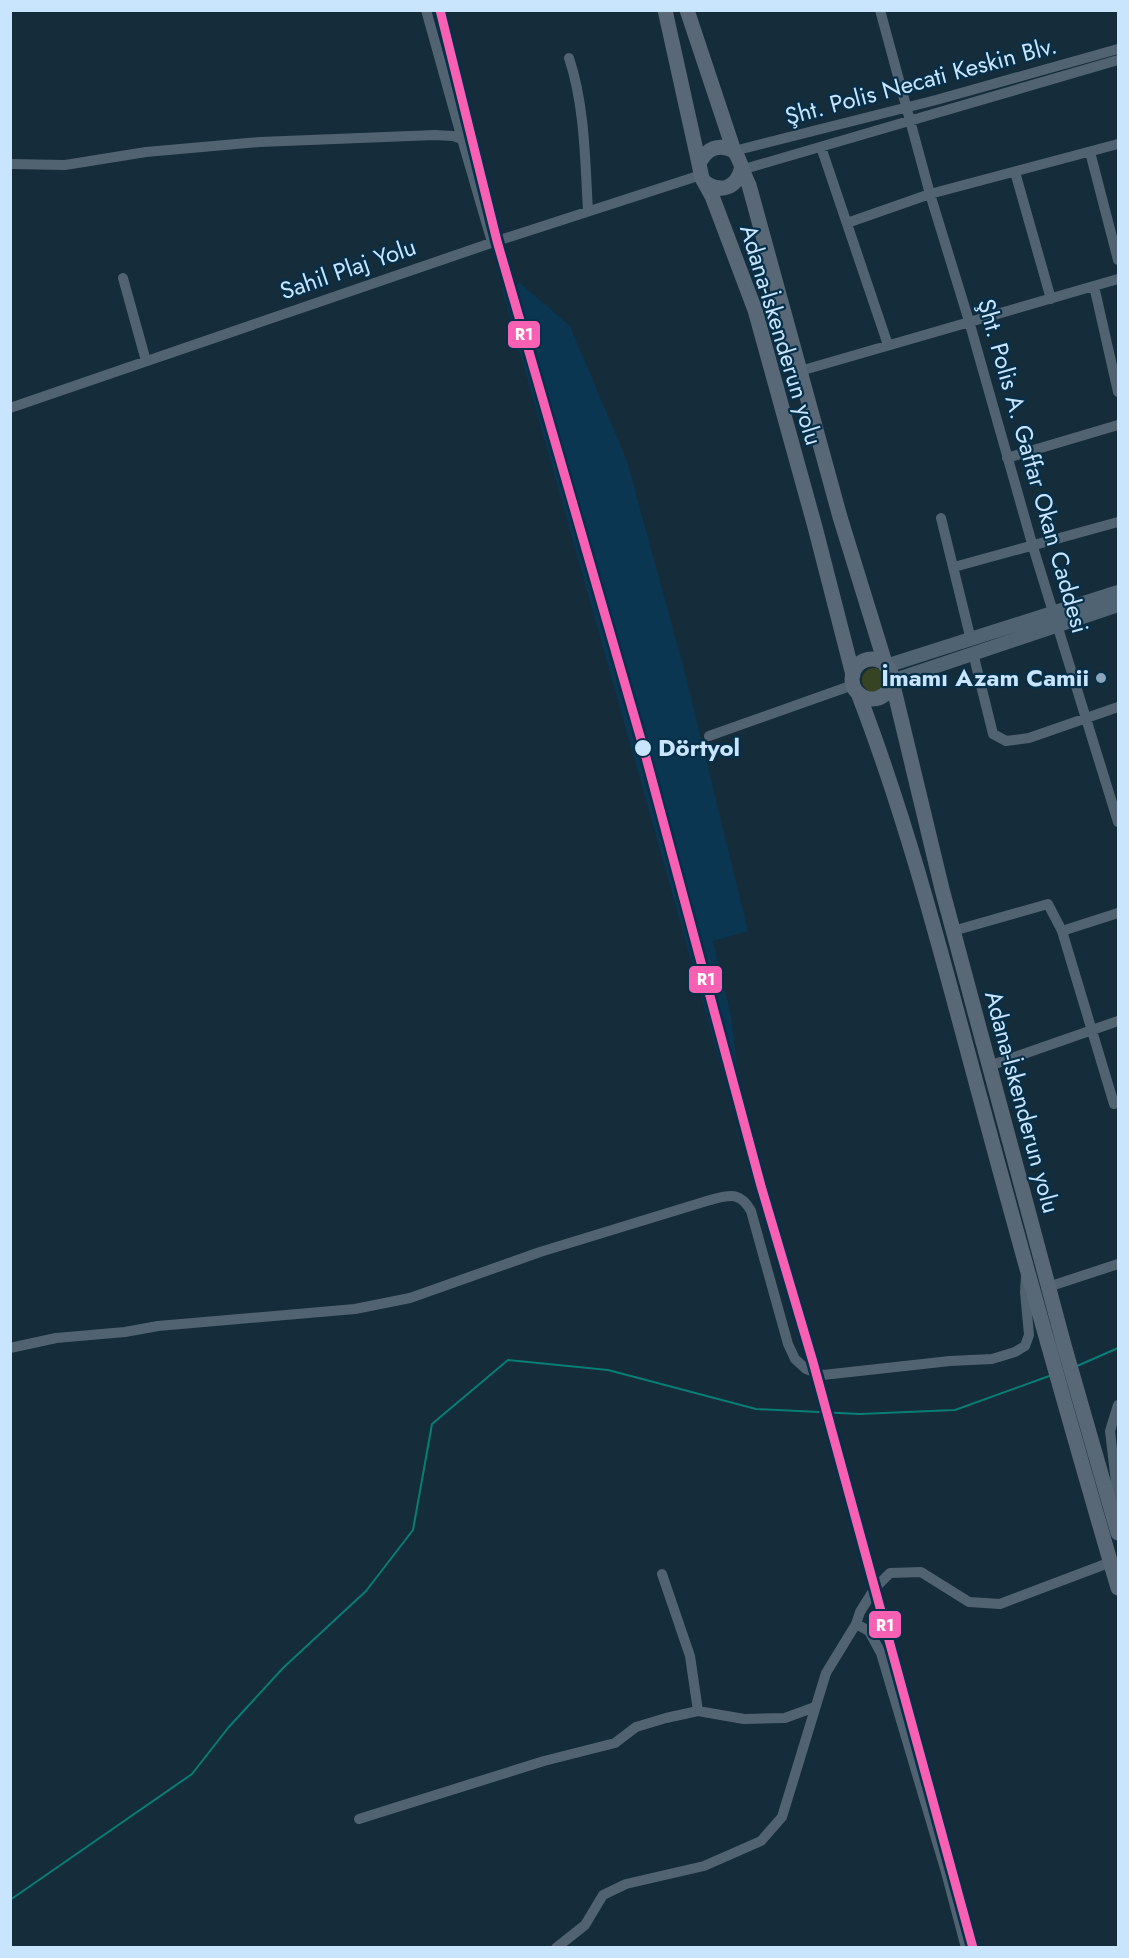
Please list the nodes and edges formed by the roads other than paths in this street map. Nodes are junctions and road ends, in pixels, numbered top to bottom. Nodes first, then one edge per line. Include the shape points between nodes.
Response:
1 (426, 10) edge
2 (665, 10) edge
3 (687, 10) edge
4 (880, 10) edge
5 (1119, 49) edge
6 (569, 58) dead end
7 (1119, 60) edge
8 (907, 107) junction
9 (910, 121) junction
10 (462, 139) junction
11 (1119, 144) edge
12 (821, 147) junction
13 (734, 152) junction
14 (1090, 152) junction
15 (10, 164) edge
16 (741, 170) junction
17 (1015, 172) junction
18 (702, 174) junction
19 (930, 194) junction
20 (588, 211) junction
21 (847, 223) junction
22 (492, 243) junction
23 (1119, 260) edge
24 (123, 278) dead end
25 (1119, 279) edge
26 (1094, 286) junction
27 (1051, 299) junction
28 (969, 321) junction
29 (888, 345) junction
30 (146, 361) junction
31 (800, 371) junction
32 (1119, 392) edge
33 (10, 408) edge
34 (1119, 424) edge
35 (1007, 458) junction
36 (941, 518) dead end
37 (1119, 522) edge
38 (1033, 547) junction
39 (954, 567) junction
40 (1119, 591) edge
41 (1119, 605) edge
42 (1056, 619) junction
43 (972, 646) junction
44 (886, 666) junction
45 (892, 681) junction
46 (855, 684) junction
47 (1119, 707) edge
48 (1086, 718) junction
49 (709, 736) dead end
50 (1117, 815) edge
51 (1119, 913) edge
52 (953, 931) junction
53 (1062, 931) junction
54 (1119, 1021) edge
55 (1091, 1030) junction
56 (989, 1066) junction
57 (1116, 1103) edge
58 (1119, 1264) edge
59 (1026, 1269) junction
60 (1048, 1287) junction
61 (10, 1348) edge
62 (1119, 1405) edge
63 (1119, 1500) edge
64 (1119, 1533) edge
65 (1115, 1560) edge
66 (663, 1574) dead end
67 (1119, 1588) edge
68 (856, 1624) junction
69 (815, 1707) junction
70 (698, 1711) junction
71 (359, 1819) dead end
72 (556, 1947) edge
73 (966, 1947) edge

1 - 10 street
2 - 18 highway, Adana-İskenderun yolu
3 - 13 highway, Adana-İskenderun yolu
4 - 8 street, Şht. Polis A. Gaffar Okan Caddesi
5 - 8 street, Şht. Polis Necati Keskin Blv.
6 - 20 street via 584,143
7 - 9 street, Şht. Polis Necati Keskin Blv.
8 - 9 street, Şht. Polis A. Gaffar Okan Caddesi
8 - 13 street, Şht. Polis Necati Keskin Blv.
9 - 12 street, Şht. Polis Necati Keskin Blv.
9 - 19 street, Şht. Polis A. Gaffar Okan Caddesi
10 - 15 street via 435,135 281,141 146,152 65,165
10 - 22 street
11 - 14 street
12 - 16 street, Şht. Polis Necati Keskin Blv.
12 - 21 street
13 - 16 highway, Adana-İskenderun yolu
13 - 18 highway via 713,148 702,157
14 - 17 street
14 - 23 street
16 - 18 highway via 736,182 724,189 718,189
16 - 31 highway, Adana-İskenderun yolu via 749,185
17 - 19 street
17 - 27 street
18 - 20 street, Sahil Plaj Yolu
18 - 46 highway, Adana-İskenderun yolu via 755,310
19 - 21 street
19 - 28 street, Şht. Polis A. Gaffar Okan Caddesi
20 - 22 street, Sahil Plaj Yolu
21 - 29 street
22 - 30 street, Sahil Plaj Yolu
24 - 30 street
25 - 26 street
26 - 27 street
26 - 32 street
27 - 28 street
28 - 29 street
28 - 35 street, Şht. Polis A. Gaffar Okan Caddesi
29 - 31 street
30 - 33 street, Sahil Plaj Yolu
31 - 44 highway, Adana-İskenderun yolu
34 - 35 street
35 - 38 street, Şht. Polis A. Gaffar Okan Caddesi
36 - 39 street
37 - 38 street
38 - 39 street
38 - 42 street, Şht. Polis A. Gaffar Okan Caddesi
39 - 43 street
40 - 42 main road
41 - 42 main road
42 - 43 main road
42 - 48 street, Şht. Polis A. Gaffar Okan Caddesi
43 - 44 main road
43 - 45 main road
43 - 48 street via 993,734 1006,741 1029,738
44 - 45 highway
44 - 46 highway via 879,660 866,660 855,669
45 - 46 highway via 886,692 875,698 869,698
45 - 52 highway, Adana-İskenderun yolu
46 - 49 street
46 - 59 highway, Adana-İskenderun yolu via 925,894
47 - 48 street
48 - 50 street, Şht. Polis A. Gaffar Okan Caddesi
51 - 53 street
52 - 53 street via 1047,904
52 - 56 highway, Adana-İskenderun yolu
53 - 55 street
54 - 55 street
55 - 56 street
55 - 57 street
56 - 60 highway, Adana-İskenderun yolu
58 - 60 street
59 - 61 street via 1029,1335 1025,1346 1015,1352 992,1359 823,1375 806,1369 795,1359 782,1328 751,1211 747,1203 734,1196 540,1252 388,1303 56,1338
59 - 65 highway, Adana-İskenderun yolu via 1070,1426
60 - 64 highway, Adana-İskenderun yolu
62 - 63 street via 1110,1431
65 - 67 highway, Adana-İskenderun yolu
65 - 68 street via 1000,1604 969,1602 921,1572 890,1573 875,1588
66 - 70 street via 690,1656
68 - 69 street via 826,1673
68 - 73 street via 869,1631 881,1653
69 - 70 street via 785,1718 744,1719
69 - 72 street via 782,1817 761,1841 704,1866 626,1884 603,1895 585,1924
70 - 71 street via 636,1727 615,1743

